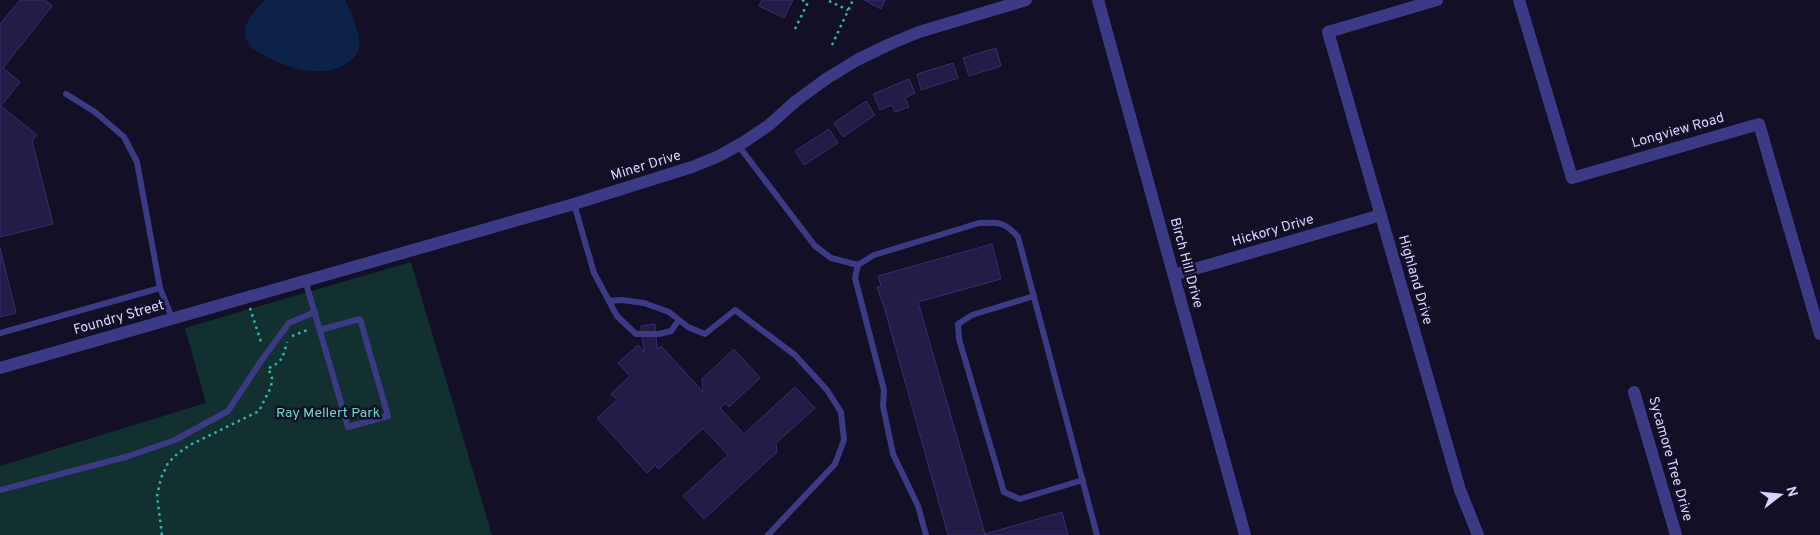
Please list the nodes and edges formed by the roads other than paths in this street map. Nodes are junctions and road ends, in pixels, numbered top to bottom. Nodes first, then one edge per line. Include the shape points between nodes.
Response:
1 (1026, 0) edge
2 (1098, 0) edge
3 (1437, 0) edge
4 (1519, 0) edge
5 (66, 94) dead end
6 (738, 145) junction
7 (574, 204) junction
8 (1381, 215) junction
9 (858, 265) junction
10 (1174, 275) junction
11 (305, 280) junction
12 (160, 288) junction
13 (1034, 296) junction
14 (247, 297) joint
15 (609, 300) junction
16 (315, 312) junction
17 (172, 318) junction
18 (678, 320) junction
19 (319, 328) junction
20 (0, 333) edge
21 (1820, 334) edge
22 (0, 368) edge
23 (1634, 392) dead end
24 (1083, 480) junction
25 (0, 490) edge
26 (768, 535) edge
27 (926, 535) edge
28 (1097, 535) edge
29 (1245, 535) edge
30 (1478, 535) edge
31 (1676, 535) edge

1 - 6 street, Miner Drive via 919,32 857,60 826,79
2 - 10 street, Birch Hill Drive
3 - 8 street, Highland Drive via 1328,32
4 - 21 street, Longview Road via 1572,178 1759,124
5 - 12 lane via 95,112 124,137 137,162
6 - 7 street, Miner Drive via 692,168
6 - 9 lane via 815,246 831,258
7 - 11 street, Miner Drive
7 - 15 lane via 594,272
8 - 10 street, Hickory Drive
8 - 30 street, Highland Drive via 1460,490
9 - 13 lane via 874,255 970,225 996,222 1009,227 1018,237
9 - 27 lane via 855,278 884,390 883,406 893,454 918,506
10 - 29 street, Birch Hill Drive
11 - 14 street, Miner Drive
11 - 16 lane
12 - 17 lane
12 - 20 lane
13 - 24 lane
13 - 24 lane via 972,315 958,324 959,339 1004,492 1020,499
14 - 17 street, Foundry Street
15 - 18 lane via 644,303 669,312
15 - 18 lane via 617,316 636,334 670,331
16 - 19 lane
16 - 25 lane via 289,323 260,360 228,411 175,440 129,456
17 - 22 street, Foundry Street
18 - 26 lane via 705,334 735,310 795,355 827,390 841,412 844,440 835,464
19 - 19 lane via 348,427 388,416 360,319
23 - 31 street, Sycamore Tree Drive
24 - 28 lane

